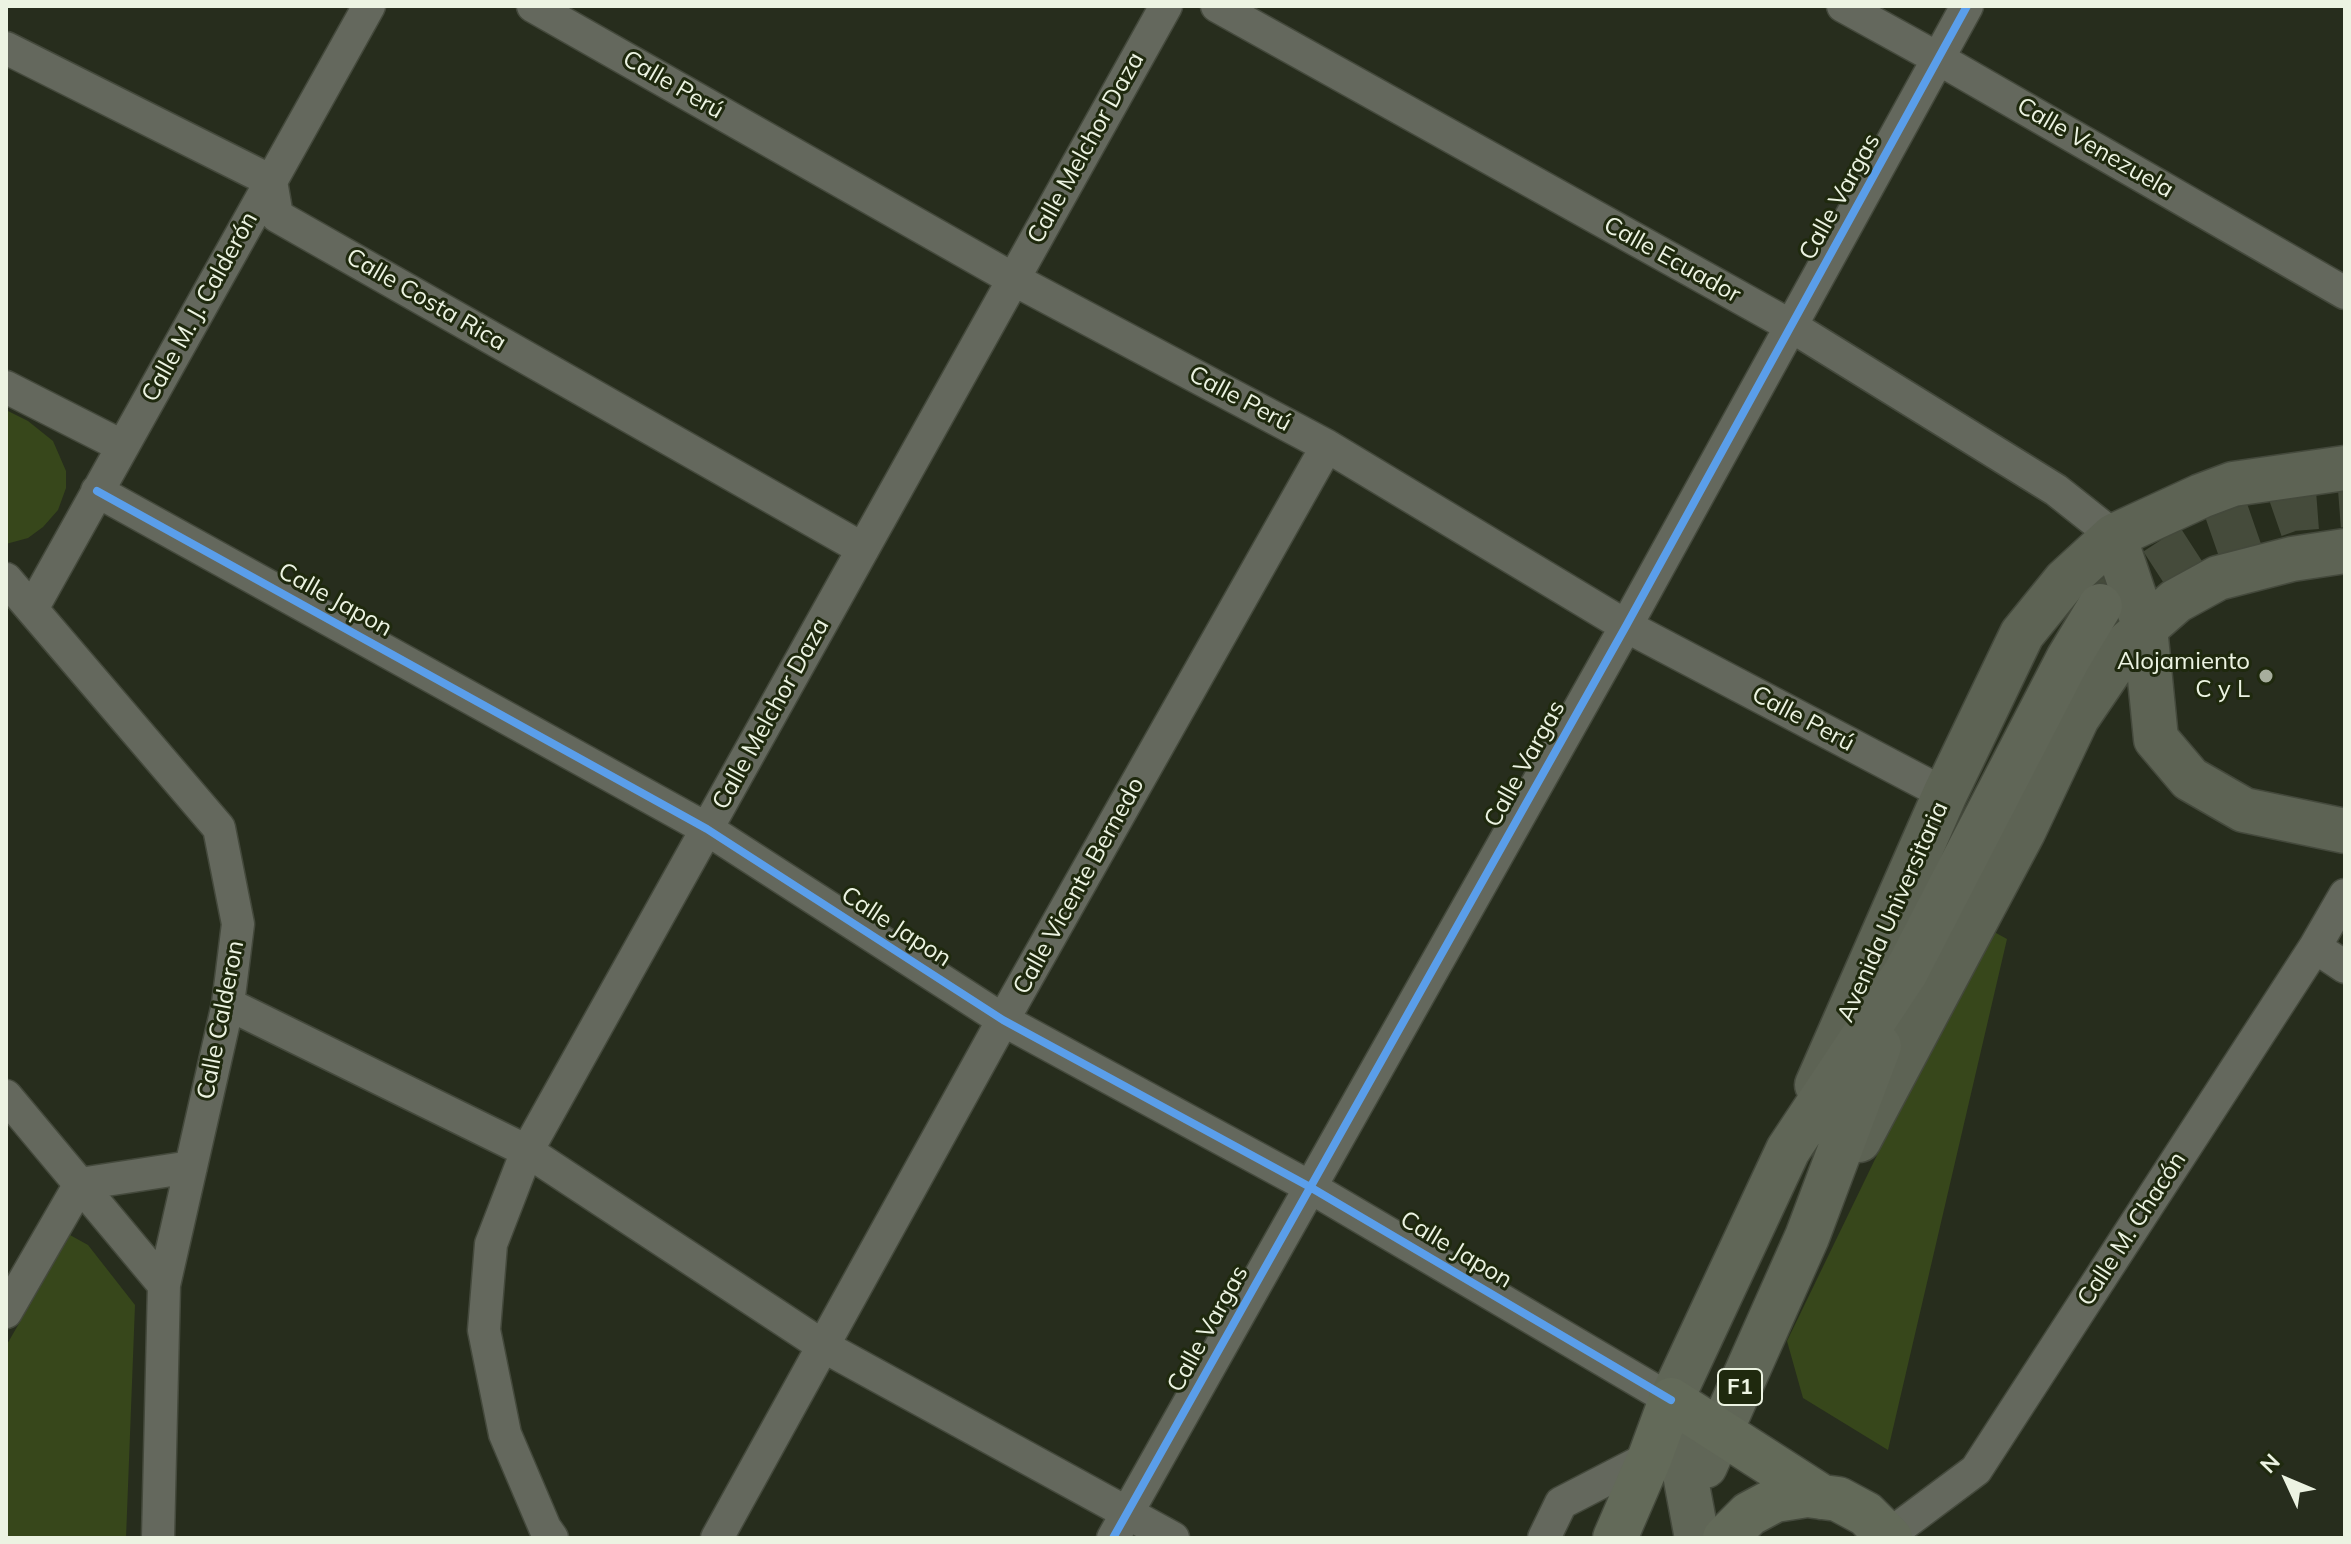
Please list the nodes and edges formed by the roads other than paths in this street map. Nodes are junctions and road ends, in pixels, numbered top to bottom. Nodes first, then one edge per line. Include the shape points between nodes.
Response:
1 (369, 6) edge
2 (533, 6) edge
3 (1166, 6) edge
4 (1217, 6) edge
5 (1843, 6) edge
6 (1967, 6) edge
7 (6, 48) edge
8 (1939, 59) junction
9 (271, 181) junction
10 (1013, 279) junction
11 (2345, 293) edge
12 (1791, 326) junction
13 (6, 387) edge
14 (122, 446) junction
15 (1327, 446) junction
16 (2345, 468) edge
17 (97, 491) junction
18 (2114, 536) junction
19 (863, 549) junction
20 (2345, 551) edge
21 (6, 579) edge
22 (2100, 606) tunnel mouth
23 (32, 609) junction
24 (1626, 626) junction
25 (2145, 628) junction
26 (2077, 718) junction
27 (2156, 739) junction
28 (1945, 794) junction
29 (707, 829) junction
30 (2345, 831) edge
31 (2345, 895) edge
32 (2315, 947) junction
33 (2345, 967) edge
34 (1906, 972) junction
35 (228, 1004) junction
36 (1003, 1020) junction
37 (6, 1096) edge
38 (1788, 1150) junction
39 (527, 1151) junction
40 (191, 1167) junction
41 (80, 1184) junction
42 (1310, 1187) junction
43 (1807, 1237) junction
44 (164, 1285) junction
45 (6, 1312) edge
46 (823, 1346) junction
47 (1671, 1400) junction
48 (1720, 1432) junction
49 (1650, 1457) junction
50 (1822, 1497) junction
51 (1120, 1525) edge
52 (1687, 1525) edge
53 (1890, 1537) edge
54 (158, 1538) edge
55 (552, 1538) edge
56 (717, 1538) edge
57 (1173, 1538) edge
58 (1544, 1538) edge
59 (1615, 1538) edge
60 (1725, 1538) edge

1 - 9 street, Calle M. J. Calderón
2 - 10 street, Calle Perú
3 - 10 street, Calle Melchor Daza
4 - 12 street, Calle Ecuador
5 - 8 street, Calle Venezuela
6 - 8 street, Calle Vargas
7 - 9 street
8 - 11 street, Calle Venezuela
8 - 12 street, Calle Vargas
9 - 14 street, Calle M. J. Calderón
9 - 19 street, Calle Costa Rica via 277,216
10 - 15 street, Calle Perú
10 - 19 street, Calle Melchor Daza
12 - 18 street, Calle Ecuador via 2056,490
12 - 24 street, Calle Vargas
13 - 14 street
14 - 17 street, Calle M. J. Calderón
15 - 24 street, Calle Perú
15 - 36 street, Calle Vicente Bernedo
16 - 18 main road, Avenida Universitaria via 2233,484
17 - 23 street, Calle M. J. Calderón
17 - 29 street, Calle Japon
18 - 25 main road
18 - 28 main road, Avenida Universitaria via 2065,581 2022,634
19 - 29 street, Calle Melchor Daza
20 - 25 main road via 2218,578 2176,601
21 - 23 street, Calle Calderon
22 - 34 main road
23 - 35 street, Calle Calderon via 219,828 238,924
24 - 28 street, Calle Perú
24 - 42 street, Calle Vargas
25 - 26 main road via 2128,643
25 - 27 main road
26 - 27 main road via 2111,713
26 - 43 main road via 2023,832
27 - 30 main road via 2190,779 2244,810
28 - 38 main road, Avenida Universitaria
29 - 36 street, Calle Japon
29 - 39 street, Calle Melchor Daza
31 - 32 street, Calle M. Chacón
32 - 33 street
32 - 53 street, Calle M. Chacón via 1976,1470
34 - 38 main road
34 - 43 main road
35 - 39 street
35 - 40 street, Calle Calderon
36 - 42 street, Calle Japon
36 - 46 street, Calle Vicente Bernedo
37 - 41 street
38 - 47 main road, Avenida Universitaria
39 - 46 street
39 - 55 street, Calle Melchor Daza via 491,1244 484,1330 505,1434
40 - 41 street
40 - 44 street, Calle Calderon
41 - 44 street
41 - 45 street
42 - 47 street, Calle Japon
42 - 51 street, Calle Vargas
43 - 48 main road, F1
44 - 54 street, Calle Calderon
46 - 51 street
46 - 56 street, Calle Vicente Bernedo
47 - 48 highway, F1
47 - 49 highway, Avenida Universitaria
47 - 52 main road
48 - 50 highway, F1
48 - 52 main road, F1
49 - 58 street via 1561,1503
49 - 59 highway, Avenida Universitaria
50 - 53 highway, F1 via 1866,1514
50 - 60 highway, F1 via 1775,1500 1749,1514
51 - 57 street

